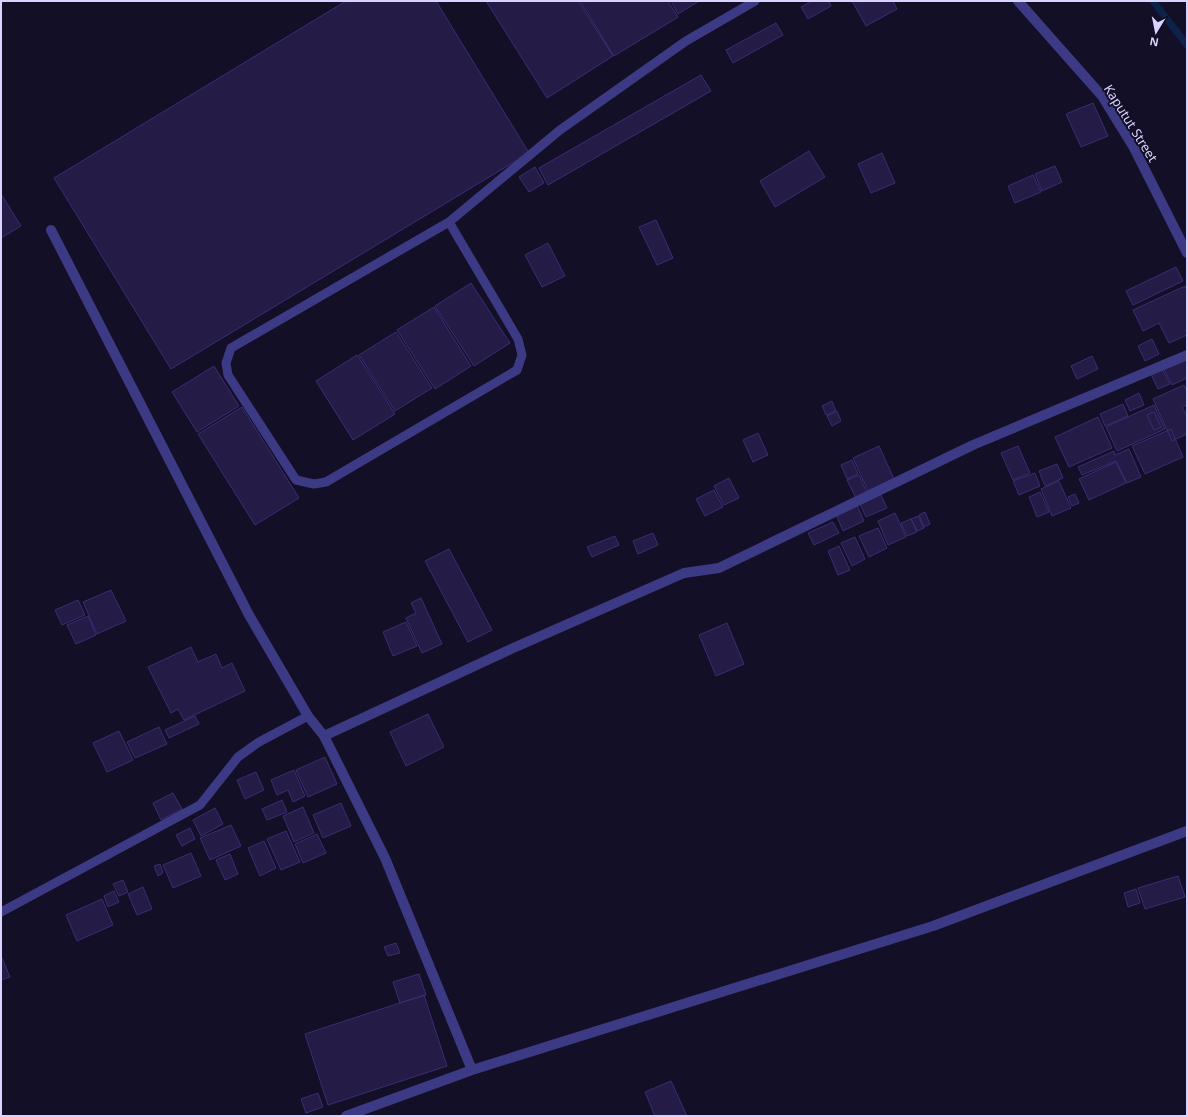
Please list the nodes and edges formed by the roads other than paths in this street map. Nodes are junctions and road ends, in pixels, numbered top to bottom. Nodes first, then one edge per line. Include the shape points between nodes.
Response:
1 (755, 1) edge
2 (1018, 1) edge
3 (449, 222) junction
4 (51, 230) dead end
5 (1187, 253) edge
6 (1187, 355) edge
7 (308, 716) junction
8 (324, 736) junction
9 (1187, 831) edge
10 (1, 912) edge
11 (472, 1070) junction
12 (346, 1116) edge

1 - 3 lane via 686,41 560,130
2 - 5 street, Kaputut Street via 1102,96 1134,148
3 - 3 lane via 518,339 522,355 517,370 326,482 314,484 296,480 228,375 226,363 231,348
4 - 7 street via 249,615
6 - 8 street via 973,445 719,568 684,574 511,649
7 - 8 street
7 - 10 lane via 259,742 238,757 200,805
8 - 11 street via 385,858
9 - 11 street via 932,926
11 - 12 street

